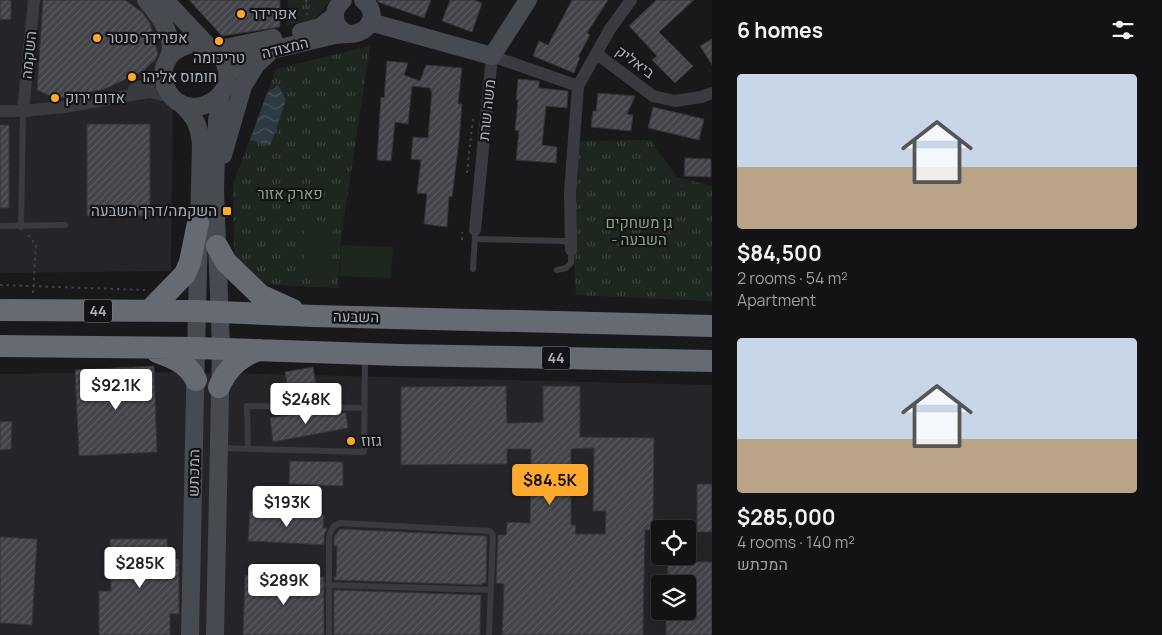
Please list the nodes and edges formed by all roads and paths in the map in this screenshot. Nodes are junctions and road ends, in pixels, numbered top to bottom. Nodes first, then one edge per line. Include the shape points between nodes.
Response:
1 (34, 0) edge
2 (146, 0) edge
3 (165, 0) edge
4 (343, 0) edge
5 (363, 0) edge
6 (528, 0) edge
7 (631, 0) edge
8 (334, 16) junction
9 (370, 22) junction
10 (349, 34) junction
11 (212, 48) junction
12 (271, 51) junction
13 (597, 54) junction
14 (492, 56) junction
15 (167, 63) junction
16 (227, 76) junction
17 (578, 86) junction
18 (712, 93) edge
19 (221, 94) junction
20 (106, 100) junction
21 (176, 100) junction
22 (0, 111) edge
23 (23, 111) junction
24 (215, 190) junction
25 (198, 223) junction
26 (65, 224) dead end
27 (0, 226) edge
28 (21, 226) junction
29 (475, 235) junction
30 (36, 245) dead end
31 (217, 246) junction
32 (571, 250) junction
33 (473, 268) dead end
34 (557, 270) dead end
35 (0, 285) edge
36 (33, 287) junction
37 (148, 301) junction
38 (0, 310) edge
39 (32, 310) junction
40 (195, 311) junction
41 (220, 312) junction
42 (315, 316) junction
43 (712, 326) edge
44 (0, 346) edge
45 (146, 348) junction
46 (195, 348) junction
47 (221, 348) junction
48 (260, 349) junction
49 (365, 354) junction
50 (712, 360) edge
51 (196, 380) junction
52 (219, 387) junction
53 (364, 408) junction
54 (219, 448) junction
55 (248, 449) junction
56 (328, 585) junction
57 (491, 590) junction
58 (190, 635) edge
59 (215, 635) edge
60 (329, 635) edge
61 (489, 635) edge

1 - 23 street, השקמה
2 - 15 street via 167,34 171,49
3 - 11 street
4 - 8 street
5 - 9 street via 370,8
6 - 14 street, משה שרת
7 - 13 street
8 - 10 street via 338,28
8 - 11 street, המצודה via 320,27 244,45
9 - 10 street via 362,32
9 - 14 street
10 - 12 street, המצודה
11 - 15 street via 186,45 176,50
11 - 16 street via 224,62
12 - 16 street, המצודה via 249,57
12 - 24 street via 256,65 243,86
13 - 17 street
13 - 18 street, ביאליק via 653,96 675,101 702,98
14 - 17 street
14 - 29 street, משה שרת
15 - 20 street via 153,81
15 - 21 street via 164,80
16 - 19 street
17 - 32 street via 570,192
19 - 21 street via 204,106 193,107
19 - 24 street
20 - 21 street via 149,92
20 - 23 street
21 - 25 street, המכתש via 196,120 200,131
22 - 23 street
23 - 28 lane
24 - 31 street, המכתש
25 - 37 highway via 190,262 184,274
25 - 40 street, המכתש
26 - 28 lane
27 - 28 lane
29 - 32 lane via 562,240 568,242
29 - 33 lane
30 - 36 path
31 - 41 street, המכתש
31 - 42 highway via 226,262 260,295
32 - 34 lane via 571,263
35 - 36 path
36 - 37 path
36 - 39 path
37 - 39 highway, השבעה / 44
37 - 40 highway, השבעה / 44
38 - 39 highway, השבעה / 44
40 - 41 highway, השבעה / 44
40 - 46 street, המכתש
41 - 42 highway, השבעה / 44
41 - 47 street, המכתש
42 - 43 highway, השבעה / 44
44 - 45 highway, 44
45 - 46 highway, 44
45 - 51 highway via 177,359
46 - 47 highway, 44
46 - 51 street, המכתש
47 - 48 highway, 44
47 - 52 street, המכתש
48 - 49 highway, 44
48 - 52 highway via 236,362
49 - 50 highway, 44
49 - 53 lane
51 - 58 street, המכתש
52 - 54 street, המכתש
53 - 55 lane via 364,452
53 - 55 lane via 246,406
54 - 55 lane
54 - 59 street, המכתש
56 - 57 lane
56 - 57 lane via 329,536 334,526 340,523 490,531 493,535
56 - 60 lane
57 - 61 lane

